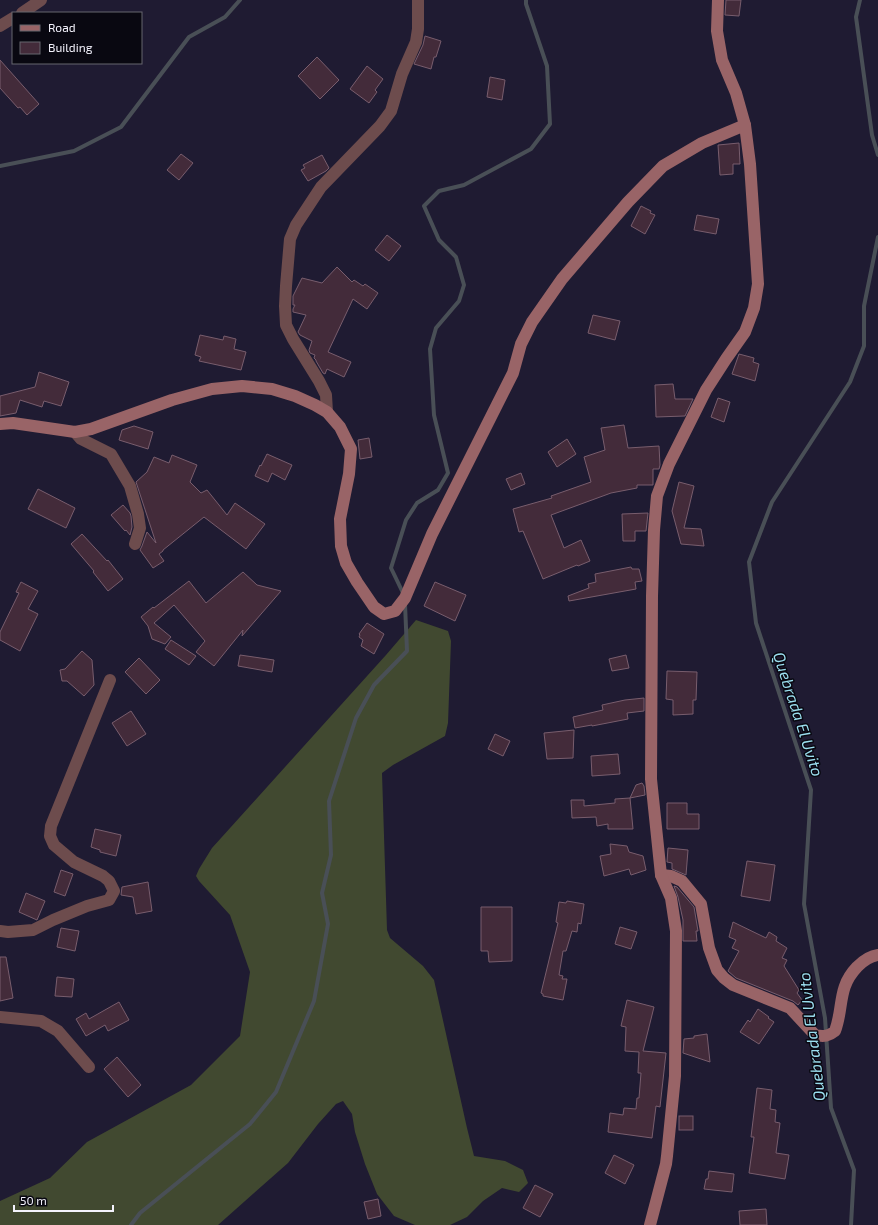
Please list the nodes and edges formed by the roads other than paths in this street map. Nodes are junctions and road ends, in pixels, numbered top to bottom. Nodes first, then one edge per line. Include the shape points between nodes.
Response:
1 (41, 0) edge
2 (418, 0) edge
3 (718, 0) edge
4 (23, 12) edge
5 (12, 19) edge
6 (0, 26) edge
7 (744, 125) junction
8 (327, 412) junction
9 (0, 424) edge
10 (75, 432) junction
11 (135, 544) dead end
12 (110, 680) dead end
13 (660, 875) junction
14 (0, 931) edge
15 (878, 954) edge
16 (0, 1017) edge
17 (89, 1067) dead end
18 (650, 1225) edge

1 - 4 street
2 - 8 street via 416,42 390,111 380,126 321,186 290,239 286,325 326,395
3 - 7 street via 717,30 722,60 736,93
5 - 6 street
7 - 8 street via 702,143 663,166 628,202 562,279 532,322 501,399 432,534 405,598 395,611 384,614 374,607 346,563 340,519 351,449 340,427
7 - 13 street via 750,164 758,284 754,308 745,332 706,390 669,464 657,496 652,596 651,779
8 - 10 street via 295,396 242,386 212,389 172,400 91,429
9 - 10 street via 13,423
10 - 11 street via 81,440 111,454 130,486 140,528
12 - 14 street via 51,826 50,836 54,845 74,862 110,881 114,891 109,900 87,906 33,930
13 - 15 street via 682,881 701,904 709,948 724,978 733,985 790,1008 815,1035 826,1036 836,1031 841,998 850,975 861,963
13 - 18 street via 671,898 676,931 675,1076 666,1164
16 - 17 street via 41,1021 58,1031

